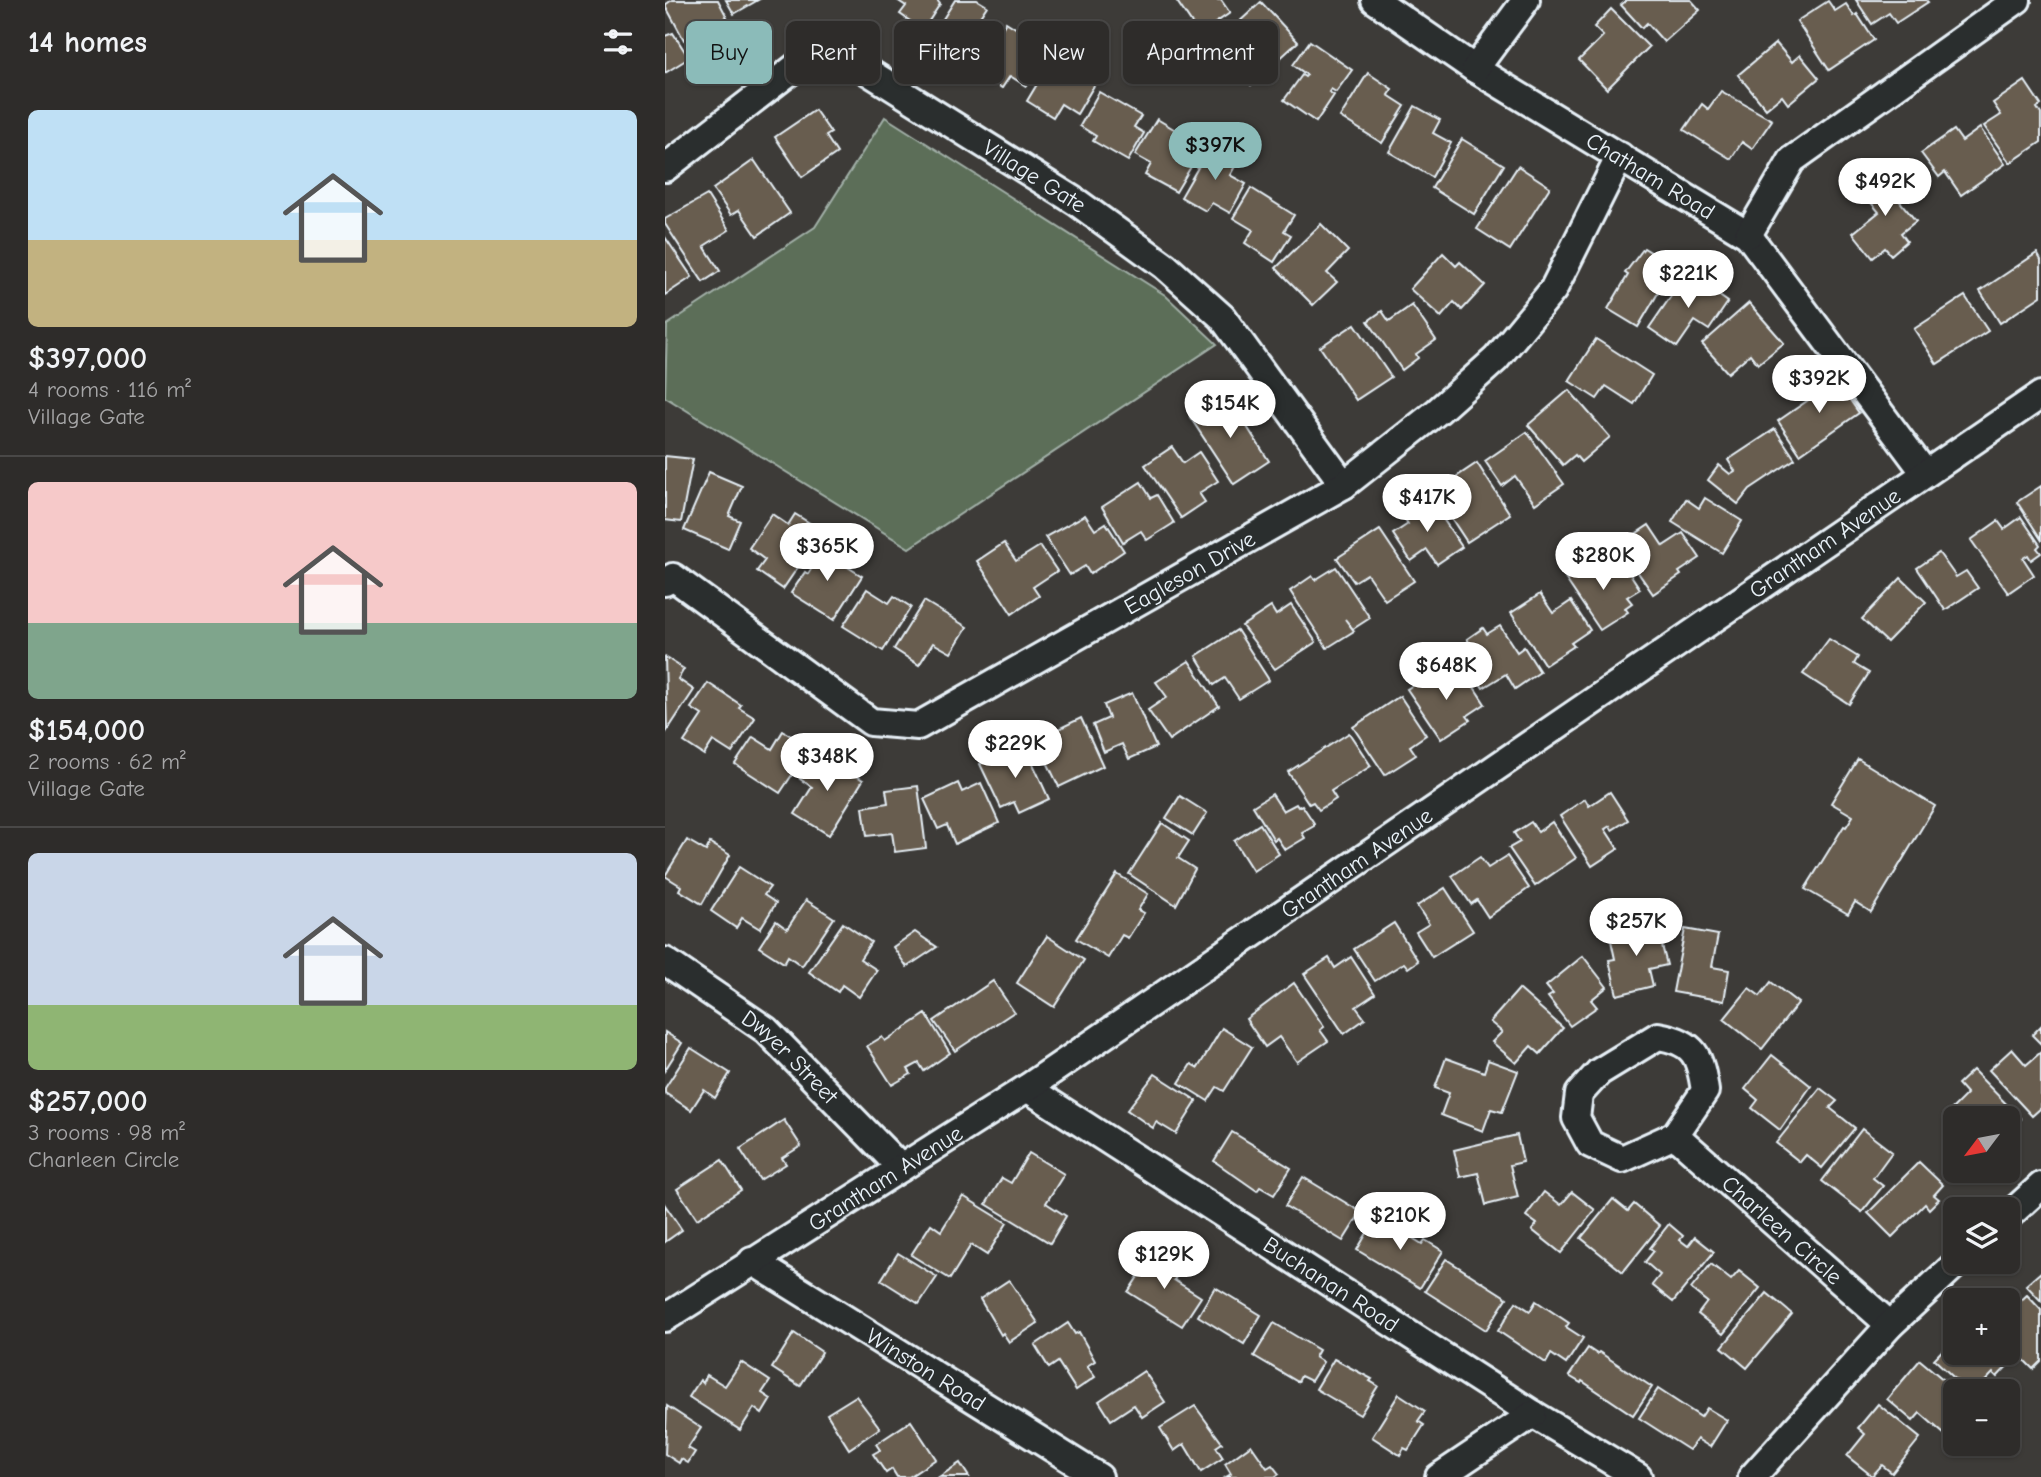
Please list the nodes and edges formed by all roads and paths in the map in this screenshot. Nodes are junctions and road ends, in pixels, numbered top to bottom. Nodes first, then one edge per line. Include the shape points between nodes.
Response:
1 (1375, 0) edge
2 (1526, 0) edge
3 (2017, 0) edge
4 (1475, 69) junction
5 (1620, 156) junction
6 (665, 168) edge
7 (1748, 235) junction
8 (2041, 395) edge
9 (1925, 473) junction
10 (1344, 485) junction
11 (665, 582) edge
12 (665, 961) edge
13 (1027, 1088) junction
14 (1675, 1135) junction
15 (901, 1168) junction
16 (2041, 1186) edge
17 (2020, 1205) edge
18 (751, 1261) junction
19 (1945, 1274) edge
20 (665, 1318) edge
21 (1890, 1325) junction
22 (1533, 1415) junction
23 (1099, 1477) edge
24 (1439, 1477) edge
25 (1638, 1477) edge
26 (1752, 1477) edge

1 - 4 street, Chatham Road
2 - 4 street
3 - 7 street via 1792,160
4 - 5 street, Chatham Road
5 - 7 street, Chatham Road
5 - 10 street, Eagleson Drive via 1553,289 1496,359
6 - 10 street, Village Gate via 815,52 859,66 1078,203 1165,266 1222,317
7 - 9 street, Chatham Road
8 - 9 street, Grantham Avenue
9 - 13 street, Grantham Avenue
10 - 11 street, Eagleson Drive via 918,726 871,722 674,577
12 - 15 street, Dwyer Street via 766,1030
13 - 15 street, Grantham Avenue
13 - 22 street, Buchanan Road
14 - 14 street via 1622,1158 1590,1144 1576,1118 1579,1094 1599,1072 1658,1036 1679,1040 1701,1059 1705,1091
14 - 21 street, Charleen Circle
15 - 18 street, Grantham Avenue
16 - 17 street
18 - 20 street, Grantham Avenue
18 - 23 street, Winston Road
19 - 21 street
21 - 26 street
22 - 24 street
22 - 25 street, Buchanan Road

